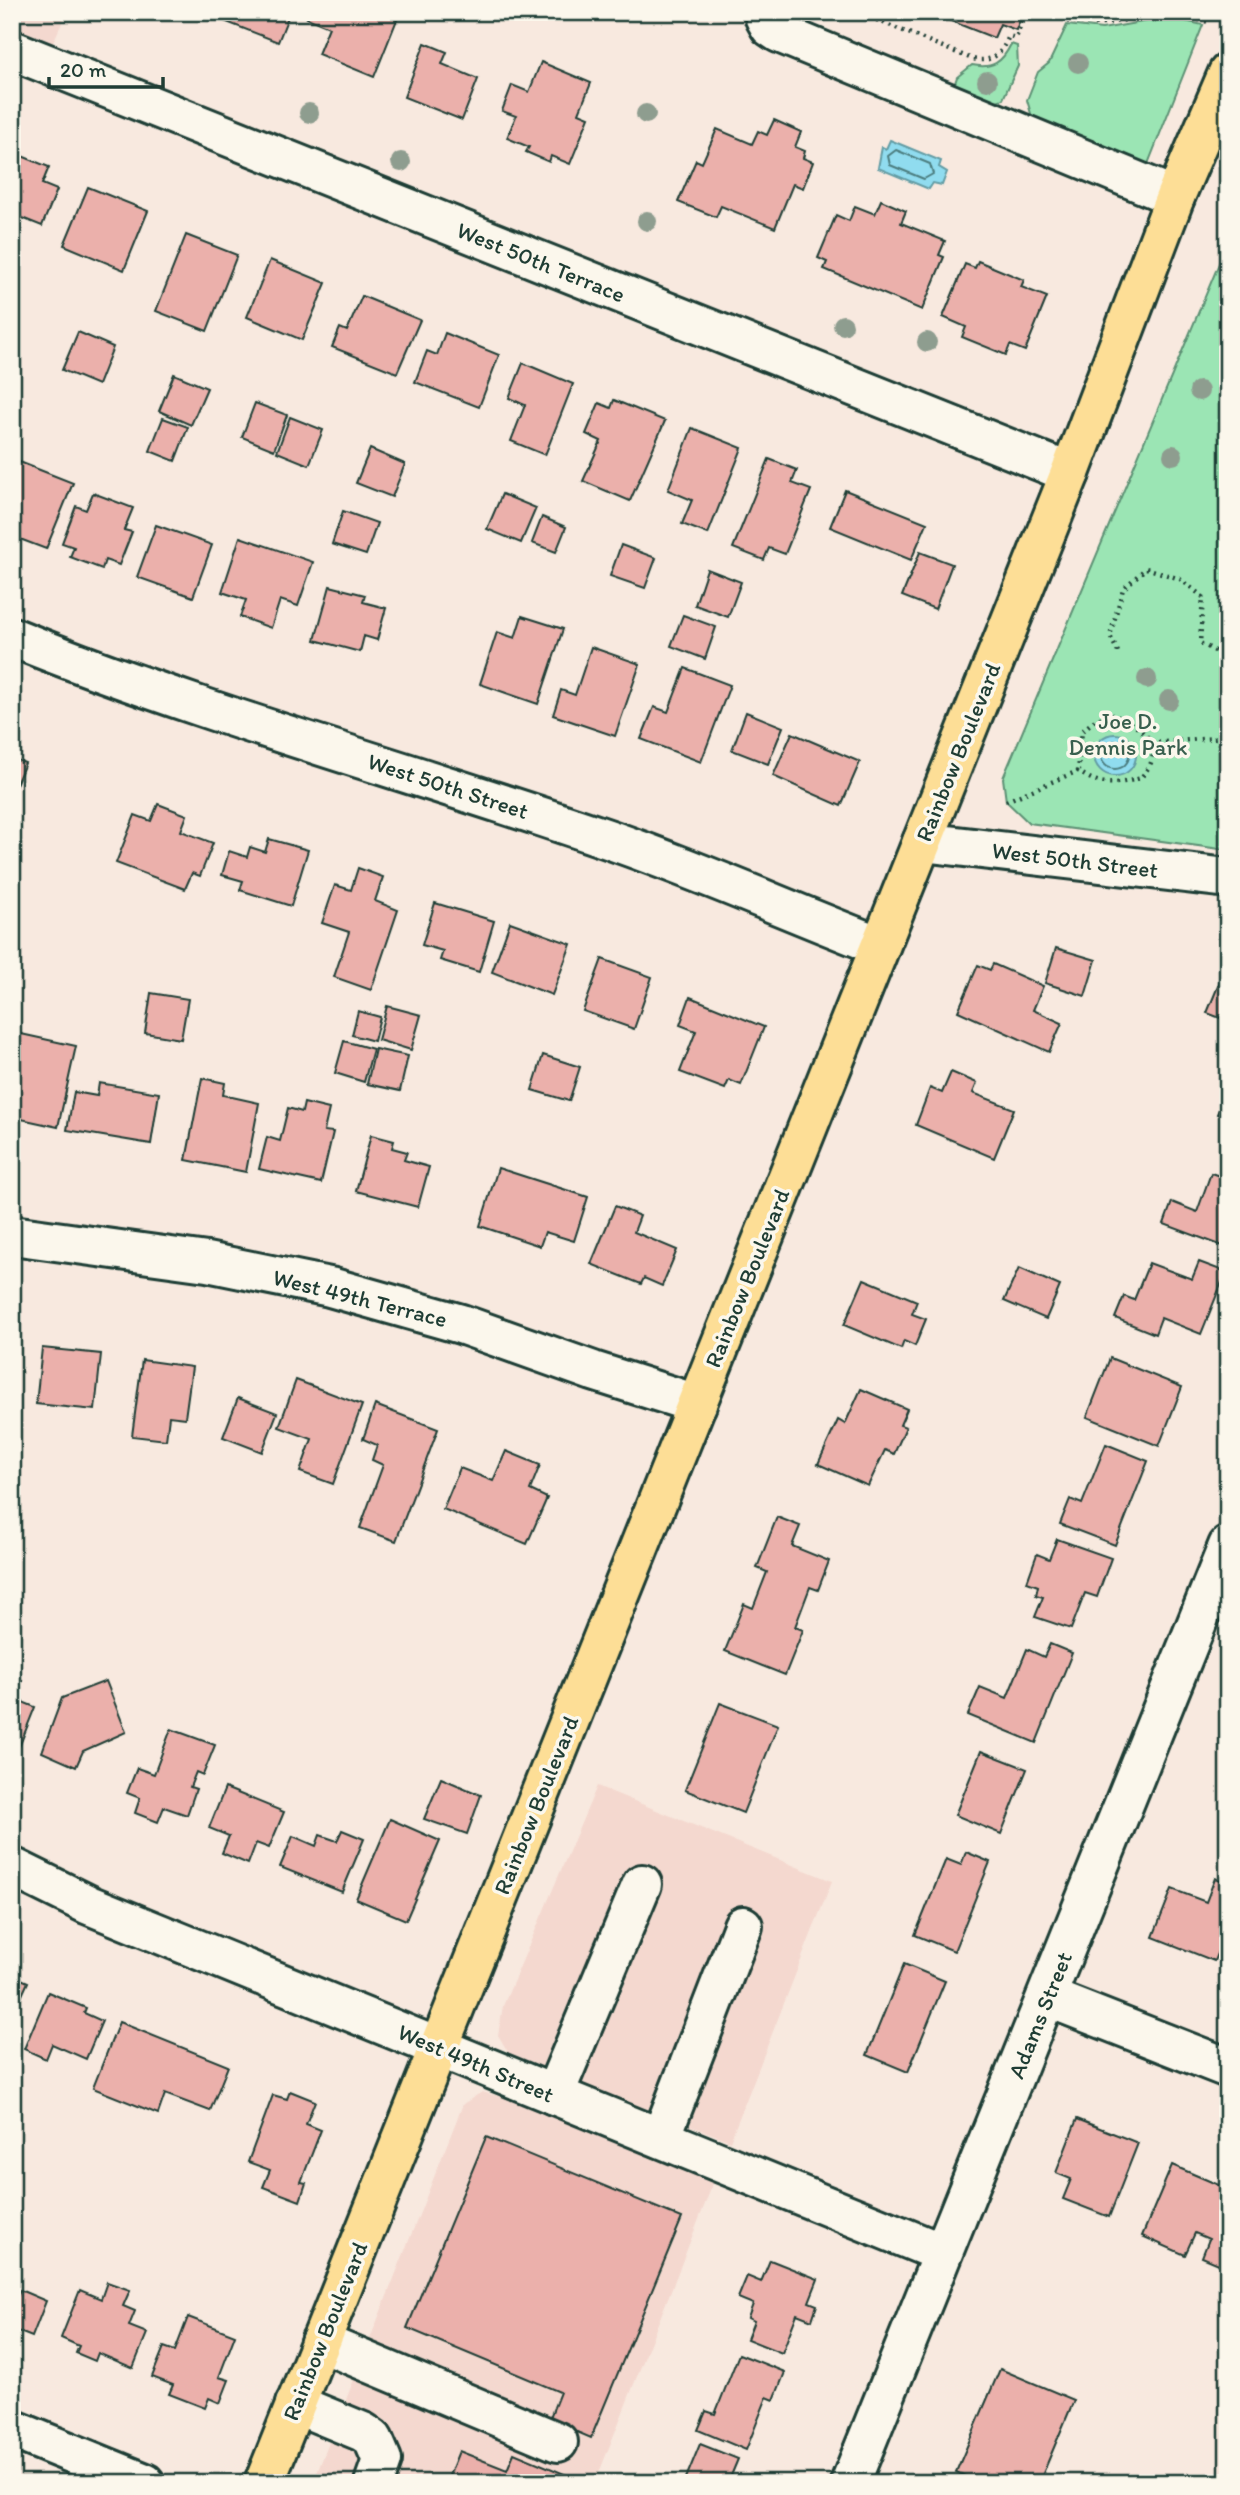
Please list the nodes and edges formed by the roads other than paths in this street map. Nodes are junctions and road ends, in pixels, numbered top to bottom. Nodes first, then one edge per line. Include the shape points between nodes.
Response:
1 (767, 12) edge
2 (12, 50) edge
3 (1228, 73) edge
4 (1175, 197) junction
5 (1070, 473) junction
6 (12, 637) edge
7 (922, 842) junction
8 (1228, 878) edge
9 (880, 946) junction
10 (12, 1235) edge
11 (697, 1404) junction
12 (1228, 1546) edge
13 (12, 1867) edge
14 (642, 1884) dead end
15 (743, 1926) dead end
16 (1047, 1997) junction
17 (439, 2048) junction
18 (1228, 2068) edge
19 (554, 2095) junction
20 (661, 2138) junction
21 (942, 2253) junction
22 (320, 2342) junction
23 (295, 2404) junction
24 (12, 2429) edge
25 (558, 2442) dead end
26 (145, 2483) edge
27 (264, 2483) edge
28 (374, 2483) edge
29 (850, 2483) edge

1 - 4 street via 770,27 779,33
2 - 5 street, West 50th Terrace
3 - 4 main road, Rainbow Boulevard
4 - 5 main road, Rainbow Boulevard
5 - 7 main road, Rainbow Boulevard
6 - 9 street, West 50th Street via 210,711 603,837
7 - 8 street, West 50th Street
7 - 9 main road, Rainbow Boulevard
9 - 11 main road, Rainbow Boulevard
10 - 11 street, West 49th Terrace via 207,1262 330,1287 461,1324
11 - 17 main road, Rainbow Boulevard
12 - 16 street, Adams Street
13 - 17 street, West 49th Street via 89,1905
14 - 19 street
15 - 20 street
16 - 18 street
16 - 21 street, Adams Street
17 - 19 street, West 49th Street
17 - 22 main road, Rainbow Boulevard
19 - 20 street, West 49th Street
20 - 21 street, West 49th Street
21 - 29 street, Adams Street
22 - 23 main road, Rainbow Boulevard
22 - 25 street
23 - 27 main road, Rainbow Boulevard
23 - 28 street via 373,2439 382,2460
24 - 26 street

